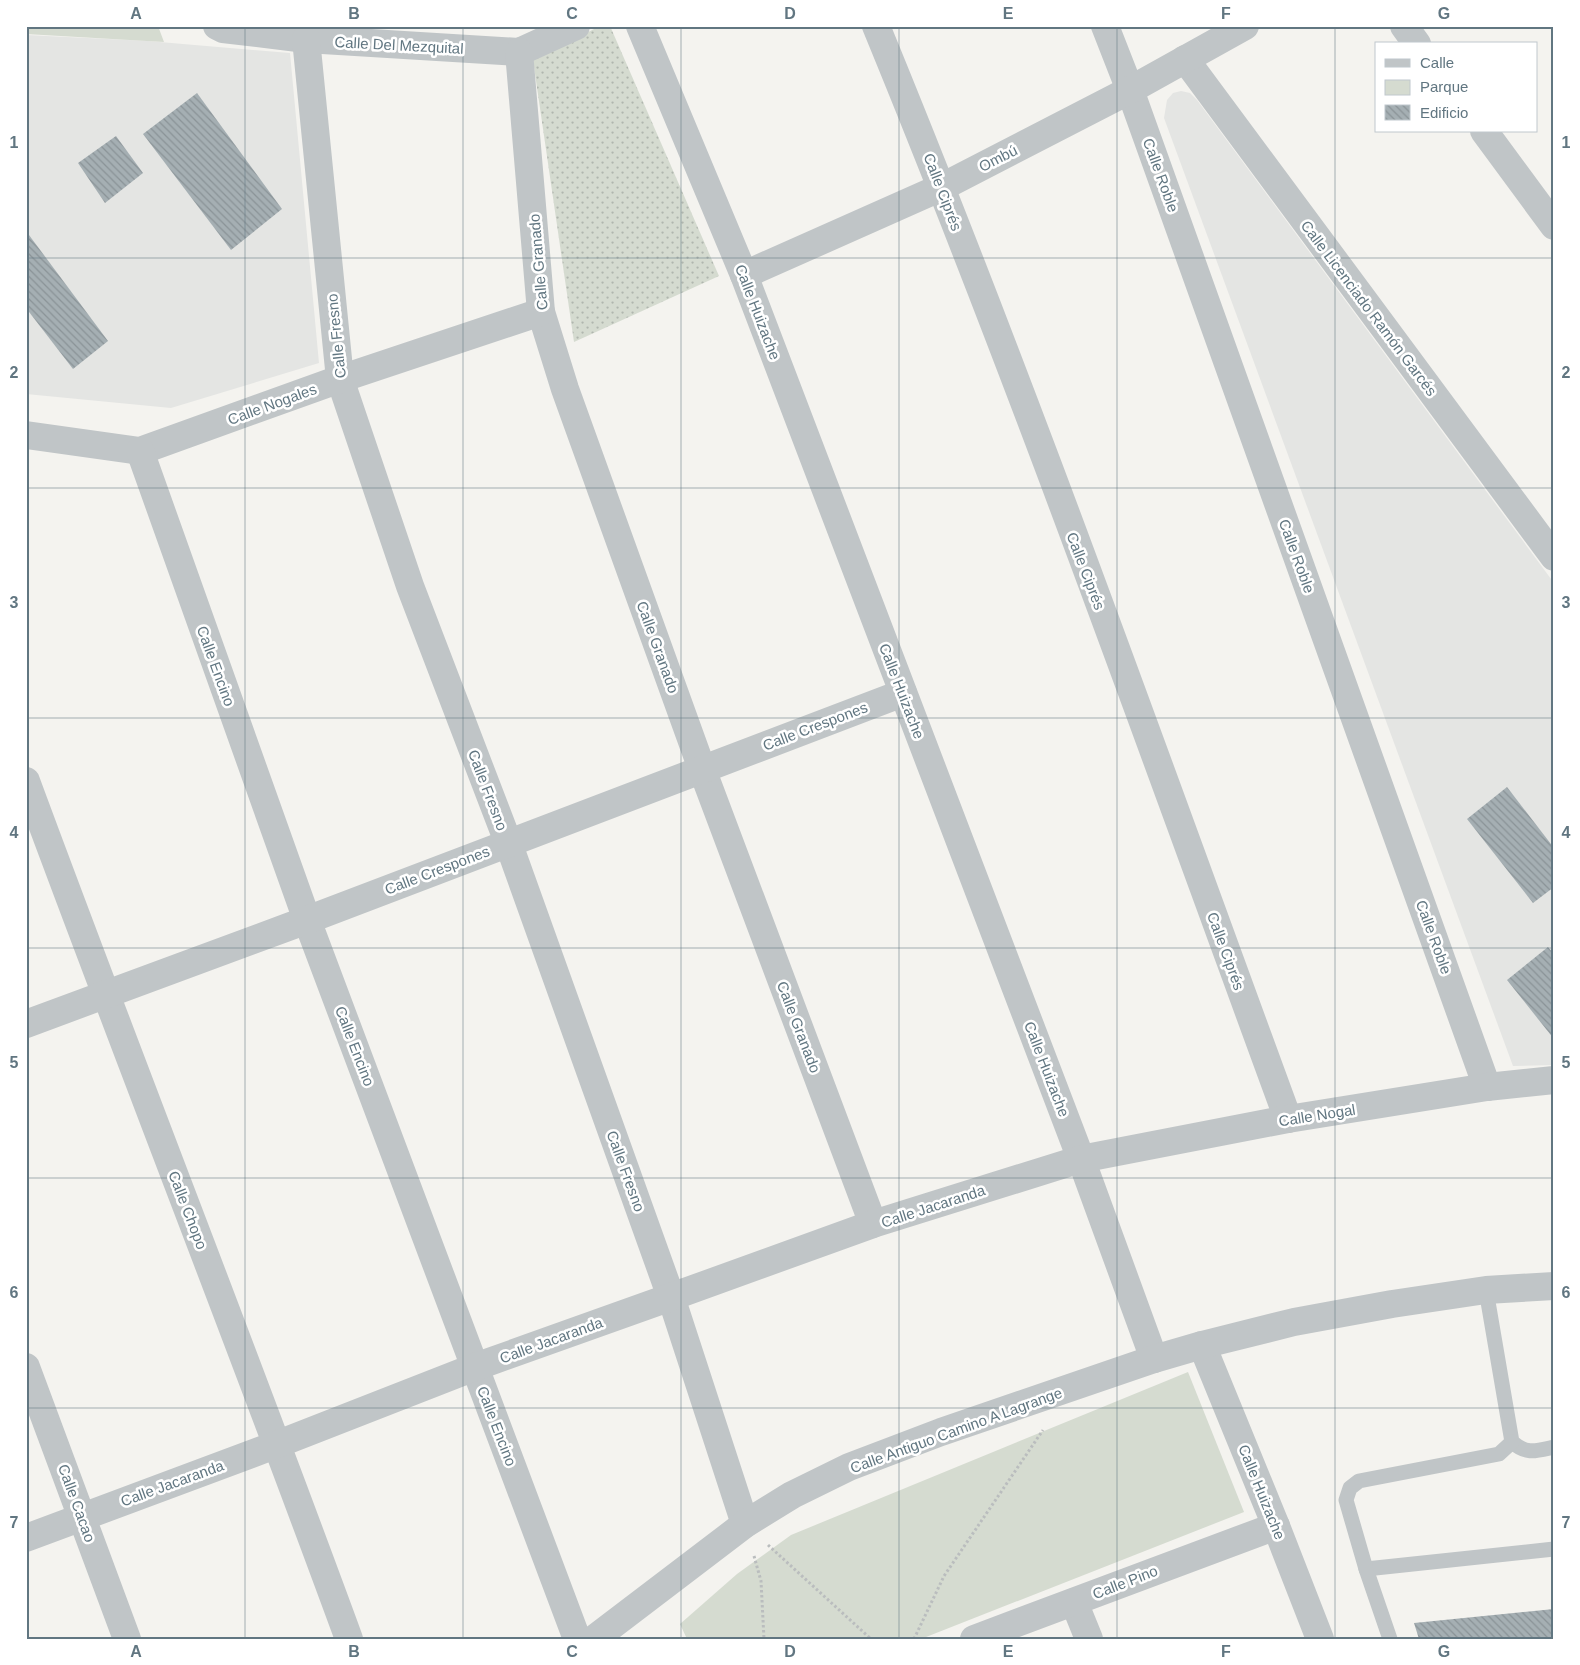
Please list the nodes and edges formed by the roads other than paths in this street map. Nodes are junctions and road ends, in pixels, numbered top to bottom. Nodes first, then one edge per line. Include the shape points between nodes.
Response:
1 (217, 26) edge
2 (576, 26) edge
3 (640, 26) edge
4 (876, 26) edge
5 (1104, 26) edge
6 (1245, 26) edge
7 (1404, 26) edge
8 (411, 36) edge
9 (306, 39) junction
10 (1416, 42) edge
11 (519, 52) junction
12 (1185, 59) junction
13 (1130, 90) junction
14 (1485, 132) edge
15 (942, 187) junction
16 (1554, 226) edge
17 (744, 274) junction
18 (541, 312) junction
19 (340, 379) junction
20 (26, 435) edge
21 (140, 451) junction
22 (1554, 557) edge
23 (903, 693) junction
24 (702, 769) junction
25 (26, 781) edge
26 (508, 842) junction
27 (307, 920) junction
28 (105, 995) junction
29 (26, 1024) edge
30 (1554, 1080) edge
31 (1487, 1087) junction
32 (1288, 1119) junction
33 (1081, 1159) junction
34 (873, 1224) junction
35 (1554, 1286) edge
36 (1486, 1290) junction
37 (671, 1296) junction
38 (1202, 1345) junction
39 (1154, 1359) junction
40 (26, 1367) edge
41 (475, 1367) junction
42 (1512, 1442) junction
43 (278, 1444) junction
44 (1554, 1447) edge
45 (82, 1516) junction
46 (745, 1524) junction
47 (1276, 1526) junction
48 (26, 1538) edge
49 (1554, 1548) edge
50 (1366, 1569) junction
51 (1074, 1602) junction
52 (127, 1639) edge
53 (350, 1639) edge
54 (577, 1639) edge
55 (594, 1639) edge
56 (974, 1639) edge
57 (1089, 1639) edge
58 (1320, 1639) edge
59 (1390, 1639) edge

1 - 9 street, Calle Del Mezquital
2 - 11 street, Calle Del Mezquital
3 - 17 street, Calle Huizache
4 - 15 street, Calle Ciprés
5 - 13 street, Calle Roble
6 - 12 street, Ombú
7 - 10 street
8 - 9 street, Calle Del Mezquital
8 - 11 street, Calle Del Mezquital
9 - 19 street, Calle Fresno
11 - 18 street, Calle Granado
12 - 13 street, Ombú
12 - 22 street, Calle Licenciado Ramón Garcés
13 - 15 street, Ombú
13 - 31 street, Calle Roble
14 - 16 street
15 - 17 street, Ombú
15 - 32 street, Calle Ciprés
17 - 23 street, Calle Huizache
18 - 19 street, Calle Nogales
18 - 24 street, Calle Granado via 565,389
19 - 21 street, Calle Nogales
19 - 26 street, Calle Fresno via 410,586
20 - 21 street, Calle Nogales
21 - 27 street, Calle Encino
23 - 24 street, Calle Crespones
23 - 33 street, Calle Huizache
24 - 26 street, Calle Crespones
24 - 34 street, Calle Granado
25 - 28 street, Calle Chopo
26 - 27 street, Calle Crespones
26 - 37 street, Calle Fresno
27 - 28 street, Calle Crespones
27 - 41 street, Calle Encino
28 - 29 street, Calle Crespones
28 - 43 street, Calle Chopo
30 - 31 street, Calle Nogal
31 - 32 street, Calle Nogal
32 - 33 street, Calle Nogal
33 - 34 street, Calle Jacaranda
33 - 39 street, Calle Huizache
34 - 37 street, Calle Jacaranda
35 - 36 street, Calle Antiguo Camino A Lagrange
36 - 38 street, Calle Antiguo Camino A Lagrange via 1294,1322
36 - 42 lane
37 - 41 street, Calle Jacaranda
37 - 46 street, Calle Fresno
38 - 39 street, Calle Antiguo Camino A Lagrange
38 - 47 street, Calle Huizache
39 - 46 street, Calle Antiguo Camino A Lagrange via 941,1432 849,1468 792,1495
40 - 45 street, Calle Cacao
41 - 43 street, Calle Jacaranda
41 - 54 street, Calle Encino
42 - 44 lane via 1530,1452
42 - 50 lane via 1499,1454 1353,1484 1346,1500
43 - 45 street, Calle Jacaranda
43 - 53 street, Calle Chopo
45 - 48 street, Calle Jacaranda
45 - 52 street, Calle Cacao
46 - 55 street, Calle Antiguo Camino A Lagrange
47 - 51 street, Calle Pino
47 - 58 street, Calle Huizache
49 - 50 lane
50 - 59 lane
51 - 56 street, Calle Pino
51 - 57 street

